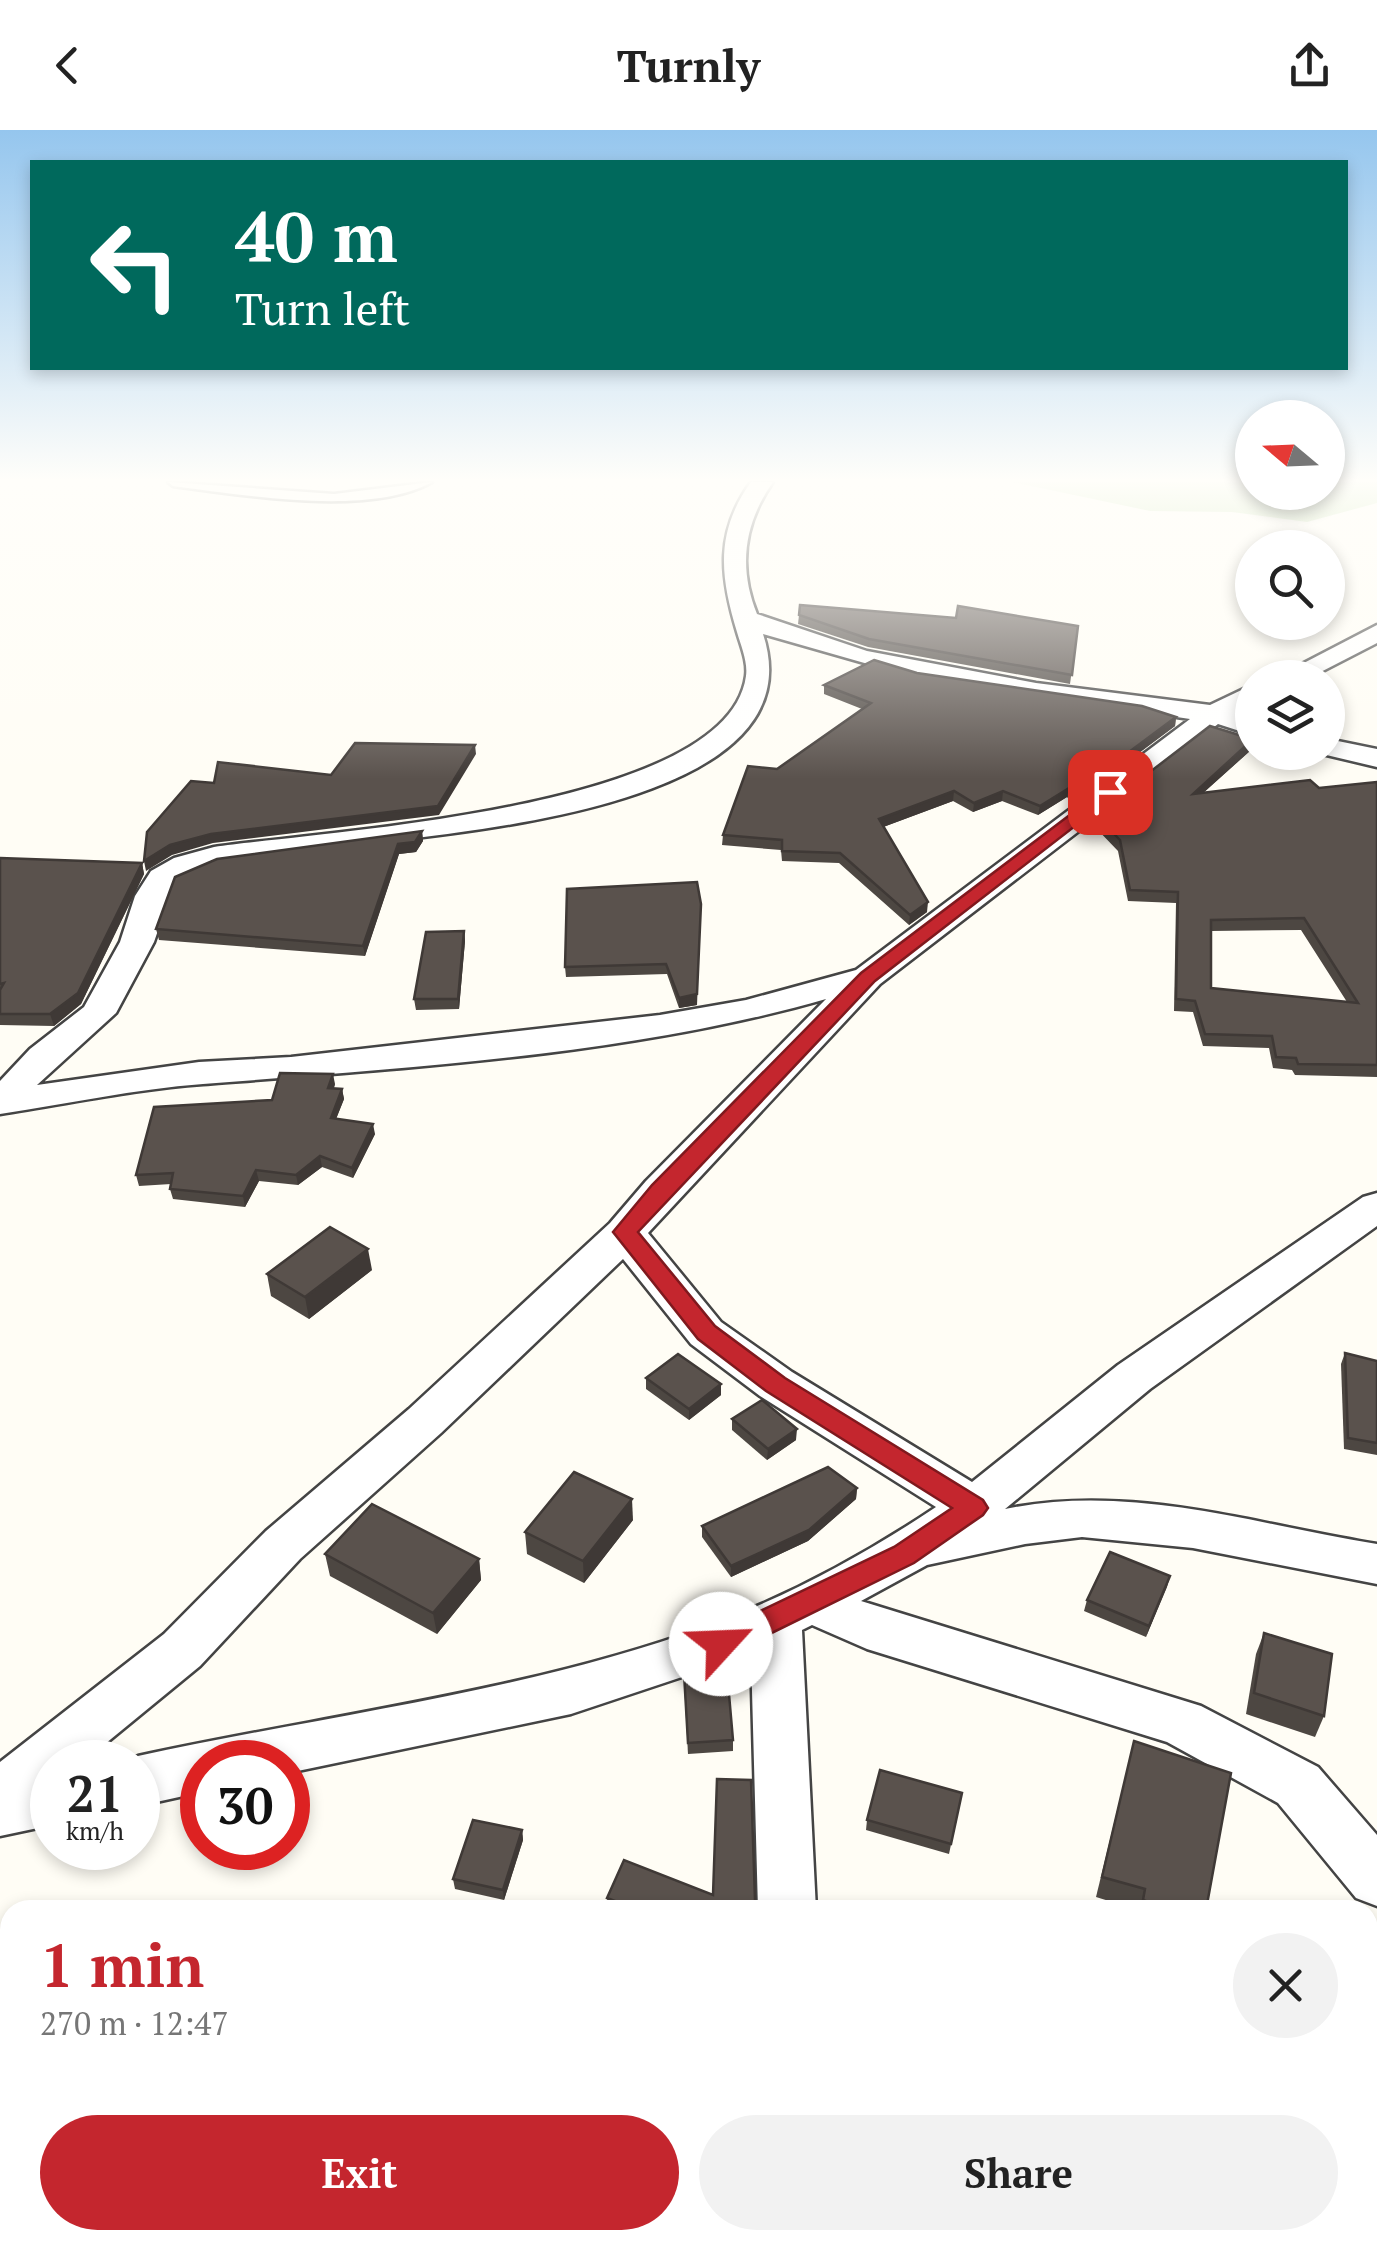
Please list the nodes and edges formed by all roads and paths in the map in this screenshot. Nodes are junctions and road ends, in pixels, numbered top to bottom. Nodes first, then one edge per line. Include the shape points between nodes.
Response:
1 (736, 581) edge
2 (746, 619) junction
3 (1376, 637) edge
4 (1327, 660) edge
5 (1235, 703) edge
6 (1214, 714) junction
7 (1235, 721) edge
8 (1345, 751) edge
9 (1377, 758) edge
10 (868, 977) junction
11 (1, 1102) edge
12 (1377, 1206) edge
13 (625, 1232) junction
14 (974, 1508) junction
15 (904, 1555) junction
16 (1377, 1564) edge
17 (794, 1610) junction
18 (310, 1744) edge
19 (0, 1796) edge
20 (30, 1804) edge
21 (0, 1810) edge
22 (1377, 1878) edge
23 (787, 1900) edge

1 - 2 street
2 - 6 street via 874,662 966,681
2 - 11 street via 759,679 748,706 709,749 668,773 610,794 478,820 214,856 162,878 98,1014 43,1057
3 - 4 street
5 - 6 street
6 - 7 street
6 - 10 street
8 - 9 street
10 - 11 street via 750,1010 660,1026 199,1073
10 - 13 street
12 - 14 street via 1134,1377
13 - 14 street via 706,1333
13 - 19 street via 284,1545 182,1650
14 - 15 street
15 - 16 street via 1009,1528 1082,1518 1184,1528
15 - 17 street
17 - 18 street via 721,1644 570,1691
17 - 22 street via 1182,1723 1298,1786
17 - 23 street
20 - 21 street

